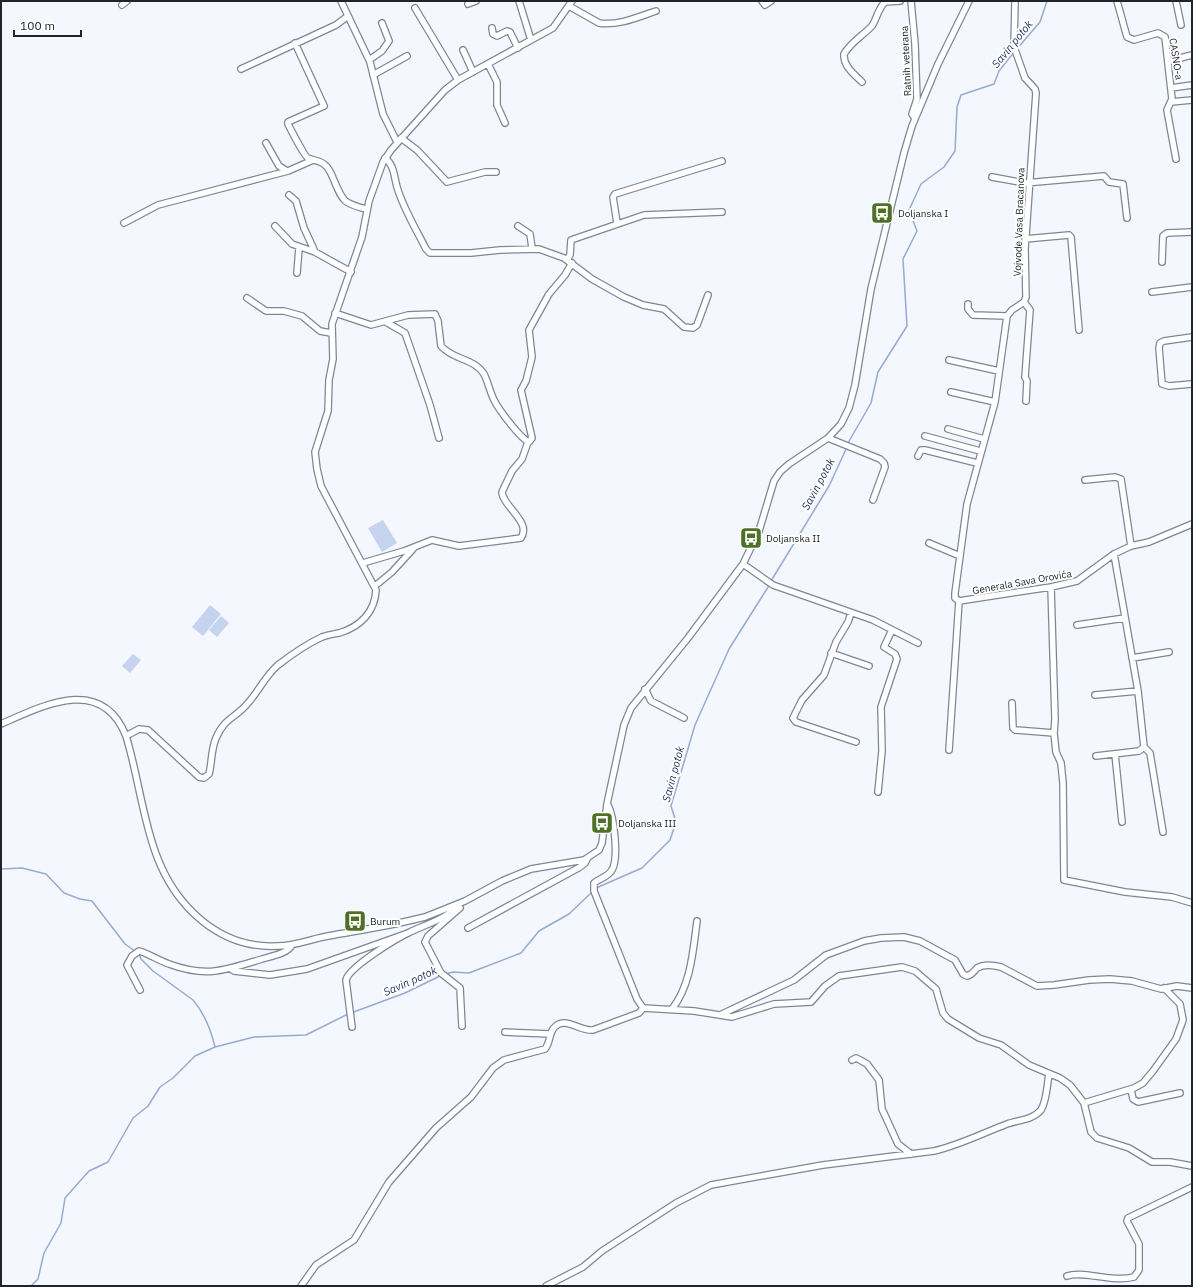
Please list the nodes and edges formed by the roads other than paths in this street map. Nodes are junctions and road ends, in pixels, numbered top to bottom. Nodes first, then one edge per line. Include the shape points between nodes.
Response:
1 (341, 1) edge
2 (476, 1) edge
3 (519, 1) edge
4 (762, 1) edge
5 (771, 1) edge
6 (900, 1) edge
7 (911, 1) edge
8 (969, 1) edge
9 (1015, 1) edge
10 (1118, 1) edge
11 (1176, 1) edge
12 (570, 3) edge
13 (468, 4) dead end
14 (415, 8) dead end
15 (656, 12) dead end
16 (348, 16) junction
17 (382, 23) dead end
18 (1181, 25) dead end
19 (492, 28) dead end
20 (531, 40) junction
21 (295, 43) junction
22 (518, 48) junction
23 (463, 50) dead end
24 (407, 56) dead end
25 (1192, 56) edge
26 (369, 60) junction
27 (1168, 61) junction
28 (488, 64) junction
29 (241, 69) dead end
30 (473, 72) junction
31 (373, 75) junction
32 (458, 80) junction
33 (862, 82) dead end
34 (1192, 84) edge
35 (1171, 88) junction
36 (1192, 100) edge
37 (1171, 102) junction
38 (916, 118) junction
39 (505, 123) dead end
40 (398, 140) junction
41 (266, 144) dead end
42 (385, 158) junction
43 (1176, 159) dead end
44 (313, 160) junction
45 (722, 161) dead end
46 (288, 171) junction
47 (496, 172) dead end
48 (992, 177) dead end
49 (1029, 182) junction
50 (289, 194) dead end
51 (366, 209) junction
52 (722, 212) dead end
53 (1127, 218) dead end
54 (124, 222) dead end
55 (617, 223) junction
56 (275, 226) dead end
57 (518, 226) dead end
58 (1192, 232) edge
59 (1025, 239) junction
60 (299, 248) junction
61 (532, 248) junction
62 (315, 252) junction
63 (570, 262) junction
64 (1162, 262) dead end
65 (351, 272) junction
66 (297, 273) dead end
67 (1192, 287) edge
68 (1152, 292) dead end
69 (708, 295) dead end
70 (247, 298) dead end
71 (1024, 302) junction
72 (968, 304) dead end
73 (335, 313) junction
74 (1007, 316) junction
75 (386, 322) junction
76 (1079, 330) dead end
77 (331, 333) junction
78 (1192, 337) edge
79 (949, 360) dead end
80 (999, 371) junction
81 (1192, 384) edge
82 (951, 392) dead end
83 (1026, 401) dead end
84 (995, 402) junction
85 (948, 429) dead end
86 (925, 436) dead end
87 (439, 438) dead end
88 (828, 438) junction
89 (984, 439) junction
90 (528, 442) junction
91 (980, 450) junction
92 (918, 456) dead end
93 (976, 463) junction
94 (1085, 480) dead end
95 (873, 500) dead end
96 (1192, 524) edge
97 (928, 543) dead end
98 (1130, 546) junction
99 (414, 547) junction
100 (1114, 554) junction
101 (960, 556) junction
102 (363, 563) junction
103 (743, 564) junction
104 (374, 586) junction
105 (1051, 587) junction
106 (959, 601) junction
107 (850, 612) junction
108 (1125, 618) junction
109 (1077, 625) dead end
110 (892, 630) junction
111 (918, 643) dead end
112 (1169, 652) dead end
113 (831, 653) junction
114 (1132, 658) junction
115 (869, 666) dead end
116 (645, 689) junction
117 (1138, 691) junction
118 (1095, 695) dead end
119 (1012, 703) dead end
120 (684, 718) dead end
121 (1, 724) edge
122 (1054, 733) junction
123 (126, 736) junction
124 (856, 742) dead end
125 (1144, 747) junction
126 (949, 750) dead end
127 (1115, 754) junction
128 (1096, 756) dead end
129 (878, 792) dead end
130 (607, 804) junction
131 (1122, 822) dead end
132 (1163, 832) dead end
133 (587, 859) junction
134 (465, 901) junction
135 (1192, 903) edge
136 (458, 904) junction
137 (697, 921) dead end
138 (468, 928) dead end
139 (408, 932) junction
140 (292, 945) junction
141 (231, 969) junction
142 (1164, 988) junction
143 (1192, 988) edge
144 (140, 990) dead end
145 (643, 1008) junction
146 (672, 1009) junction
147 (722, 1014) junction
148 (352, 1026) dead end
149 (462, 1026) dead end
150 (505, 1032) dead end
151 (550, 1034) junction
152 (852, 1060) dead end
153 (1049, 1074) junction
154 (1131, 1089) junction
155 (1180, 1092) dead end
156 (1084, 1103) junction
157 (912, 1154) junction
158 (1192, 1166) edge
159 (1192, 1187) edge
160 (1067, 1276) dead end
161 (301, 1286) edge
162 (546, 1286) edge

1 - 16 street
2 - 13 street
3 - 20 street
4 - 5 street via 765,5
6 - 33 street via 885,2 877,12 873,25 860,35 844,54 852,72
7 - 38 street, Ratnih veterana via 918,99 912,114
8 - 38 street via 953,31
9 - 49 street, Vojvode Vasa Bracanova via 1014,50 1025,78 1036,93
10 - 27 street, CASNO-a via 1127,37 1134,40 1163,34
11 - 18 street
12 - 15 street via 604,24
12 - 20 street via 556,25
14 - 32 street
16 - 21 street via 336,25
16 - 26 street
17 - 26 street via 389,41
19 - 22 street via 493,34 497,36 510,32
20 - 22 street
21 - 29 street
21 - 44 street via 324,106 287,123 304,155
22 - 28 street
23 - 30 street
24 - 31 street
25 - 27 street
26 - 31 street
27 - 35 street, CASNO-a
28 - 30 street
28 - 39 street via 497,82 497,105
30 - 32 street
31 - 40 street via 383,114
32 - 40 street via 445,90
34 - 35 street
35 - 37 street, CASNO-a
36 - 37 street
37 - 43 street, CASNO-a via 1167,113
38 - 88 street via 904,153 871,289 851,402 841,424
40 - 42 street
40 - 47 street via 417,150 447,182 485,172
41 - 46 street via 279,166
42 - 51 street
42 - 61 street via 392,167 400,194 427,251 434,254 471,253
44 - 46 street
44 - 51 street via 326,165 346,203
45 - 55 street via 615,194 613,196
46 - 54 street via 158,205
48 - 49 street
49 - 53 street via 1104,176 1108,182 1121,182
49 - 59 street, Vojvode Vasa Bracanova
50 - 62 street via 296,201
51 - 65 street via 362,237
52 - 55 street via 644,215
55 - 63 street via 571,240
56 - 60 street
57 - 61 street via 530,234
58 - 64 street via 1167,233 1163,236
59 - 71 street, Vojvode Vasa Bracanova
59 - 76 street via 1069,235 1071,237
60 - 62 street
60 - 66 street
61 - 63 street
62 - 65 street
63 - 69 street via 624,297 643,305 664,309 684,327 693,328 697,325
63 - 90 street via 529,330 532,357 521,390 532,438 531,442
65 - 73 street
67 - 68 street
70 - 77 street via 266,311 284,311 302,316 320,331
71 - 74 street
71 - 83 street, Vojvode Vasa Bracanova via 1030,310 1025,377
72 - 74 street via 972,315
73 - 75 street via 371,325
73 - 77 street
74 - 80 street
75 - 87 street via 405,333
75 - 90 street via 408,316 435,314 441,346 459,359 478,367 498,407
77 - 102 street via 333,359 328,411 315,452 316,469 321,486
78 - 81 street via 1164,341 1158,348 1162,384
79 - 80 street
80 - 84 street
82 - 84 street
84 - 89 street
85 - 89 street
86 - 91 street
88 - 95 street via 880,459 884,463 886,467
88 - 103 street via 780,472 774,481 759,531
89 - 91 street
90 - 99 street via 522,460 512,471 502,492 504,501 522,524 524,530 521,538 459,546 432,540
91 - 93 street
92 - 93 street via 921,450 924,450
93 - 101 street
94 - 98 street via 1115,477 1121,479
96 - 98 street, Generala Sava Orovića via 1149,542
97 - 101 street
98 - 100 street, Generala Sava Orovića
99 - 102 street
99 - 104 street via 392,572
100 - 105 street, Generala Sava Orovića via 1104,559 1081,579
100 - 108 street
101 - 106 street via 955,596
102 - 104 street
103 - 107 street via 773,585
103 - 116 street via 688,638
104 - 123 street via 376,598 370,612 361,622 352,628 323,636 279,665 266,677 248,704 230,717 215,739 208,774 204,778 199,777 148,730 139,729
105 - 106 street, Generala Sava Orovića
105 - 122 street via 1056,719
106 - 126 street
107 - 110 street
107 - 113 street
108 - 109 street
108 - 114 street
110 - 111 street
110 - 129 street via 883,645 895,654 897,659 881,707 882,751
112 - 114 street
113 - 115 street
113 - 124 street via 824,675 799,704 793,720
114 - 117 street
116 - 120 street via 651,702
116 - 130 street via 627,717
117 - 118 street
117 - 125 street
119 - 122 street via 1015,730
121 - 123 street via 47,704 84,700 110,710 118,718
122 - 135 street via 1056,752 1061,762 1064,881 1138,894 1172,897
123 - 140 street via 156,853 169,880 189,910 206,926 229,938 256,945
125 - 127 street via 1139,751
125 - 132 street via 1150,753
127 - 128 street
127 - 131 street
130 - 133 street via 601,846
130 - 145 street via 615,838 614,863 610,872 596,881 593,890 637,999
133 - 134 street via 531,869
133 - 138 street via 580,867
134 - 136 street
134 - 149 street via 456,913 426,939 442,975 460,988
136 - 139 street via 445,916
136 - 140 street via 413,920
137 - 146 street via 683,992
139 - 141 street via 307,969 270,975
139 - 148 street via 348,975 346,980
140 - 141 street via 285,952
141 - 144 street via 202,973 171,965 142,951 136,952 127,966
142 - 143 street
142 - 147 street via 1132,981 1110,980 1037,986 1001,966 978,967 970,976 966,976 955,960 936,948 911,938 894,937 864,941 830,953 819,958 794,980
142 - 154 street via 1182,1006 1183,1020 1180,1031 1154,1071 1143,1083
145 - 146 street
145 - 151 street via 639,1013 594,1030 588,1031 566,1023 554,1028
146 - 147 street
147 - 153 street via 732,1017 774,1004 811,1002 825,986 839,976 908,968 921,975 936,989 943,1013 948,1019 979,1038 1001,1045 1029,1065
150 - 151 street
151 - 161 street via 545,1049 504,1060 493,1068 471,1097 436,1128 389,1182 354,1240 316,1265
152 - 157 street via 856,1058 867,1064 878,1080 882,1109 898,1144
153 - 156 street via 1070,1085
153 - 157 street via 1043,1104 1035,1115 952,1147
154 - 155 street via 1133,1099 1138,1102
154 - 156 street
156 - 158 street via 1091,1132 1097,1138 1129,1148 1152,1162
157 - 162 street via 823,1165 708,1186 671,1206 583,1267
159 - 160 street via 1128,1218 1127,1221 1139,1244 1139,1270 1134,1277 1108,1279 1073,1274

